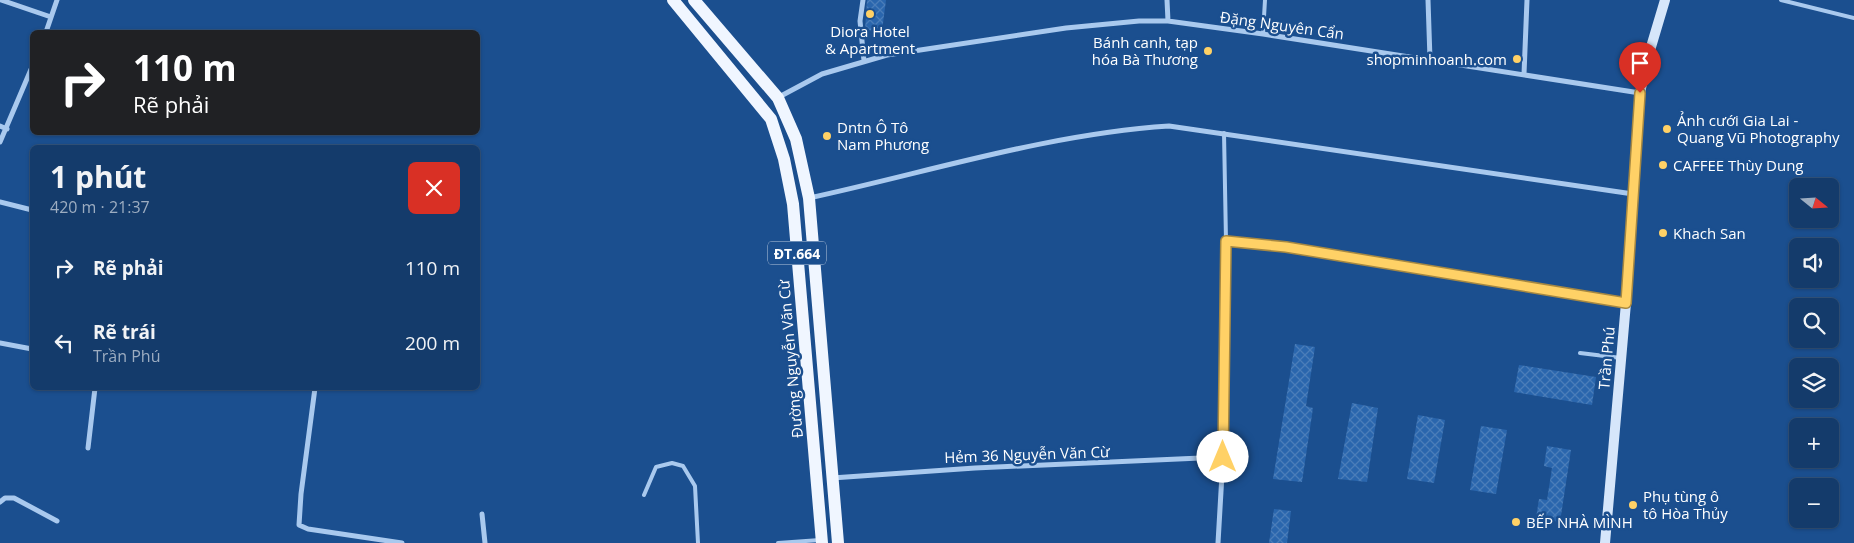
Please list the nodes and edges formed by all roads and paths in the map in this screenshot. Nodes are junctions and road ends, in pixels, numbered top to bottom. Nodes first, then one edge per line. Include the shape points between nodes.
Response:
1 (1, 0) edge
2 (57, 0) edge
3 (673, 0) edge
4 (694, 0) edge
5 (863, 0) edge
6 (1167, 0) edge
7 (1265, 0) edge
8 (1428, 0) edge
9 (1527, 0) edge
10 (1665, 0) edge
11 (1781, 0) edge
12 (51, 17) junction
13 (1854, 18) edge
14 (1168, 21) junction
15 (47, 30) edge
16 (1263, 34) junction
17 (1430, 59) junction
18 (864, 60) junction
19 (30, 72) edge
20 (1524, 74) junction
21 (1640, 93) junction
22 (778, 98) junction
23 (0, 126) edge
24 (7, 129) junction
25 (1224, 133) junction
26 (0, 142) edge
27 (1633, 194) junction
28 (809, 198) junction
29 (0, 202) edge
30 (30, 210) edge
31 (1226, 241) junction
32 (817, 294) junction
33 (801, 296) junction
34 (1626, 303) junction
35 (0, 343) edge
36 (30, 349) edge
37 (1580, 353) dead end
38 (1621, 358) junction
39 (95, 390) edge
40 (315, 390) edge
41 (88, 448) dead end
42 (1223, 457) junction
43 (832, 478) junction
44 (644, 495) dead end
45 (0, 502) edge
46 (482, 514) dead end
47 (57, 521) dead end
48 (822, 541) edge
49 (402, 543) edge
50 (484, 543) edge
51 (698, 543) edge
52 (778, 543) edge
53 (838, 543) edge
54 (1218, 543) edge
55 (1605, 543) edge

1 - 12 street
2 - 12 street
3 - 33 main road, Đường Nguyễn Văn Cừ / ĐT.664 via 771,119 784,159 793,204
4 - 22 main road, Đường Nguyễn Văn Cừ / ĐT.664
5 - 18 street via 860,21
6 - 14 street
7 - 16 lane
8 - 17 street
9 - 20 street
10 - 21 main road, Trần Phú
11 - 13 lane
12 - 15 street
14 - 16 street, Đặng Nguyên Cẩn
14 - 18 street, Đặng Nguyên Cẩn via 1139,20 1066,28
16 - 17 street, Đặng Nguyên Cẩn
17 - 20 street, Đặng Nguyên Cẩn
18 - 22 street, Đặng Nguyên Cẩn via 822,74
19 - 24 street
20 - 21 street, Đặng Nguyên Cẩn
21 - 27 main road, Trần Phú
22 - 28 main road, Đường Nguyễn Văn Cừ / ĐT.664 via 796,139
23 - 24 street
24 - 26 street
25 - 27 street
25 - 28 street via 1169,126 1133,129 965,160
25 - 31 lane
27 - 34 main road, Trần Phú
28 - 32 main road, Đường Nguyễn Văn Cừ / ĐT.664
29 - 30 street
31 - 34 street via 1286,247
31 - 42 street
32 - 33 main road
32 - 43 main road, Đường Nguyễn Văn Cừ / ĐT.664
33 - 48 main road, Đường Nguyễn Văn Cừ / ĐT.664
34 - 38 main road, Trần Phú
35 - 36 street
37 - 38 lane
38 - 55 main road, Trần Phú
39 - 41 street
40 - 49 street via 299,525
42 - 43 street, Hẻm 36 Nguyễn Văn Cừ
42 - 54 street
43 - 53 main road, Đường Nguyễn Văn Cừ / ĐT.664
44 - 51 lane via 656,467 672,463 683,466 695,486
45 - 47 street via 14,498
46 - 50 street
48 - 52 lane

